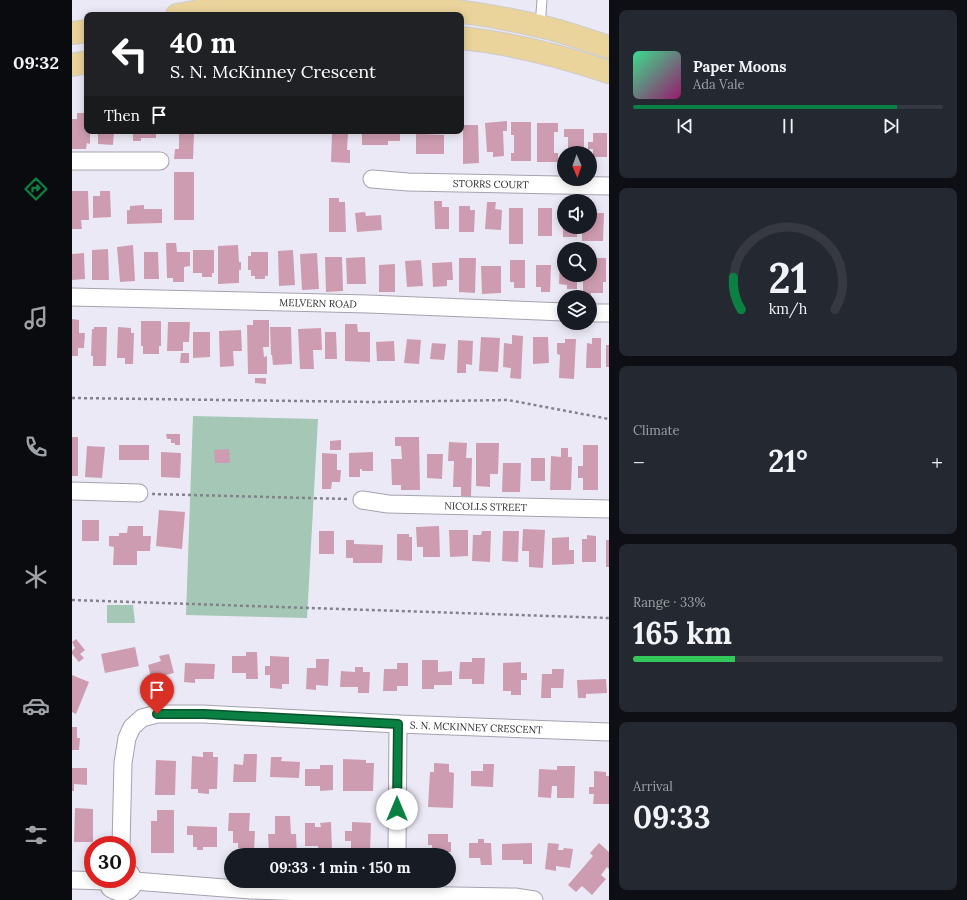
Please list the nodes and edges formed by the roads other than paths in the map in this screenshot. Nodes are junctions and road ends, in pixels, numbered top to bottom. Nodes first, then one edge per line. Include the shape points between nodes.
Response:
1 (542, 0) edge
2 (259, 2) edge
3 (231, 3) edge
4 (190, 12) edge
5 (540, 26) junction
6 (84, 31) edge
7 (72, 33) edge
8 (464, 38) edge
9 (609, 47) edge
10 (84, 63) edge
11 (72, 65) edge
12 (609, 72) edge
13 (72, 161) edge
14 (160, 161) dead end
15 (372, 179) dead end
16 (609, 186) edge
17 (72, 297) edge
18 (557, 312) edge
19 (597, 313) edge
20 (609, 314) edge
21 (72, 491) edge
22 (139, 494) road end
23 (362, 500) road end
24 (609, 509) edge
25 (398, 724) junction
26 (609, 732) edge
27 (121, 836) edge
28 (397, 848) edge
29 (136, 877) edge
30 (72, 880) edge
31 (84, 880) edge
32 (224, 887) edge
33 (110, 888) edge
34 (131, 888) edge
35 (234, 888) edge
36 (397, 888) edge
37 (534, 900) edge

1 - 5 lane
2 - 3 highway
2 - 5 highway via 402,3 457,10
3 - 4 highway
5 - 9 highway
6 - 7 highway
8 - 12 highway via 509,46
10 - 11 highway
13 - 14 street
15 - 16 street, STORRS COURT
17 - 18 street, MELVERN ROAD
19 - 20 street
21 - 22 street
23 - 24 street, NICOLLS STREET via 388,504
25 - 26 street, S. N. MCKINNEY CRESCENT
25 - 27 street, S. N. MCKINNEY CRESCENT via 177,713 142,718 128,734 124,751
25 - 28 street
29 - 32 street
30 - 31 street
33 - 34 street via 116,893 124,893
35 - 36 street
36 - 37 street

